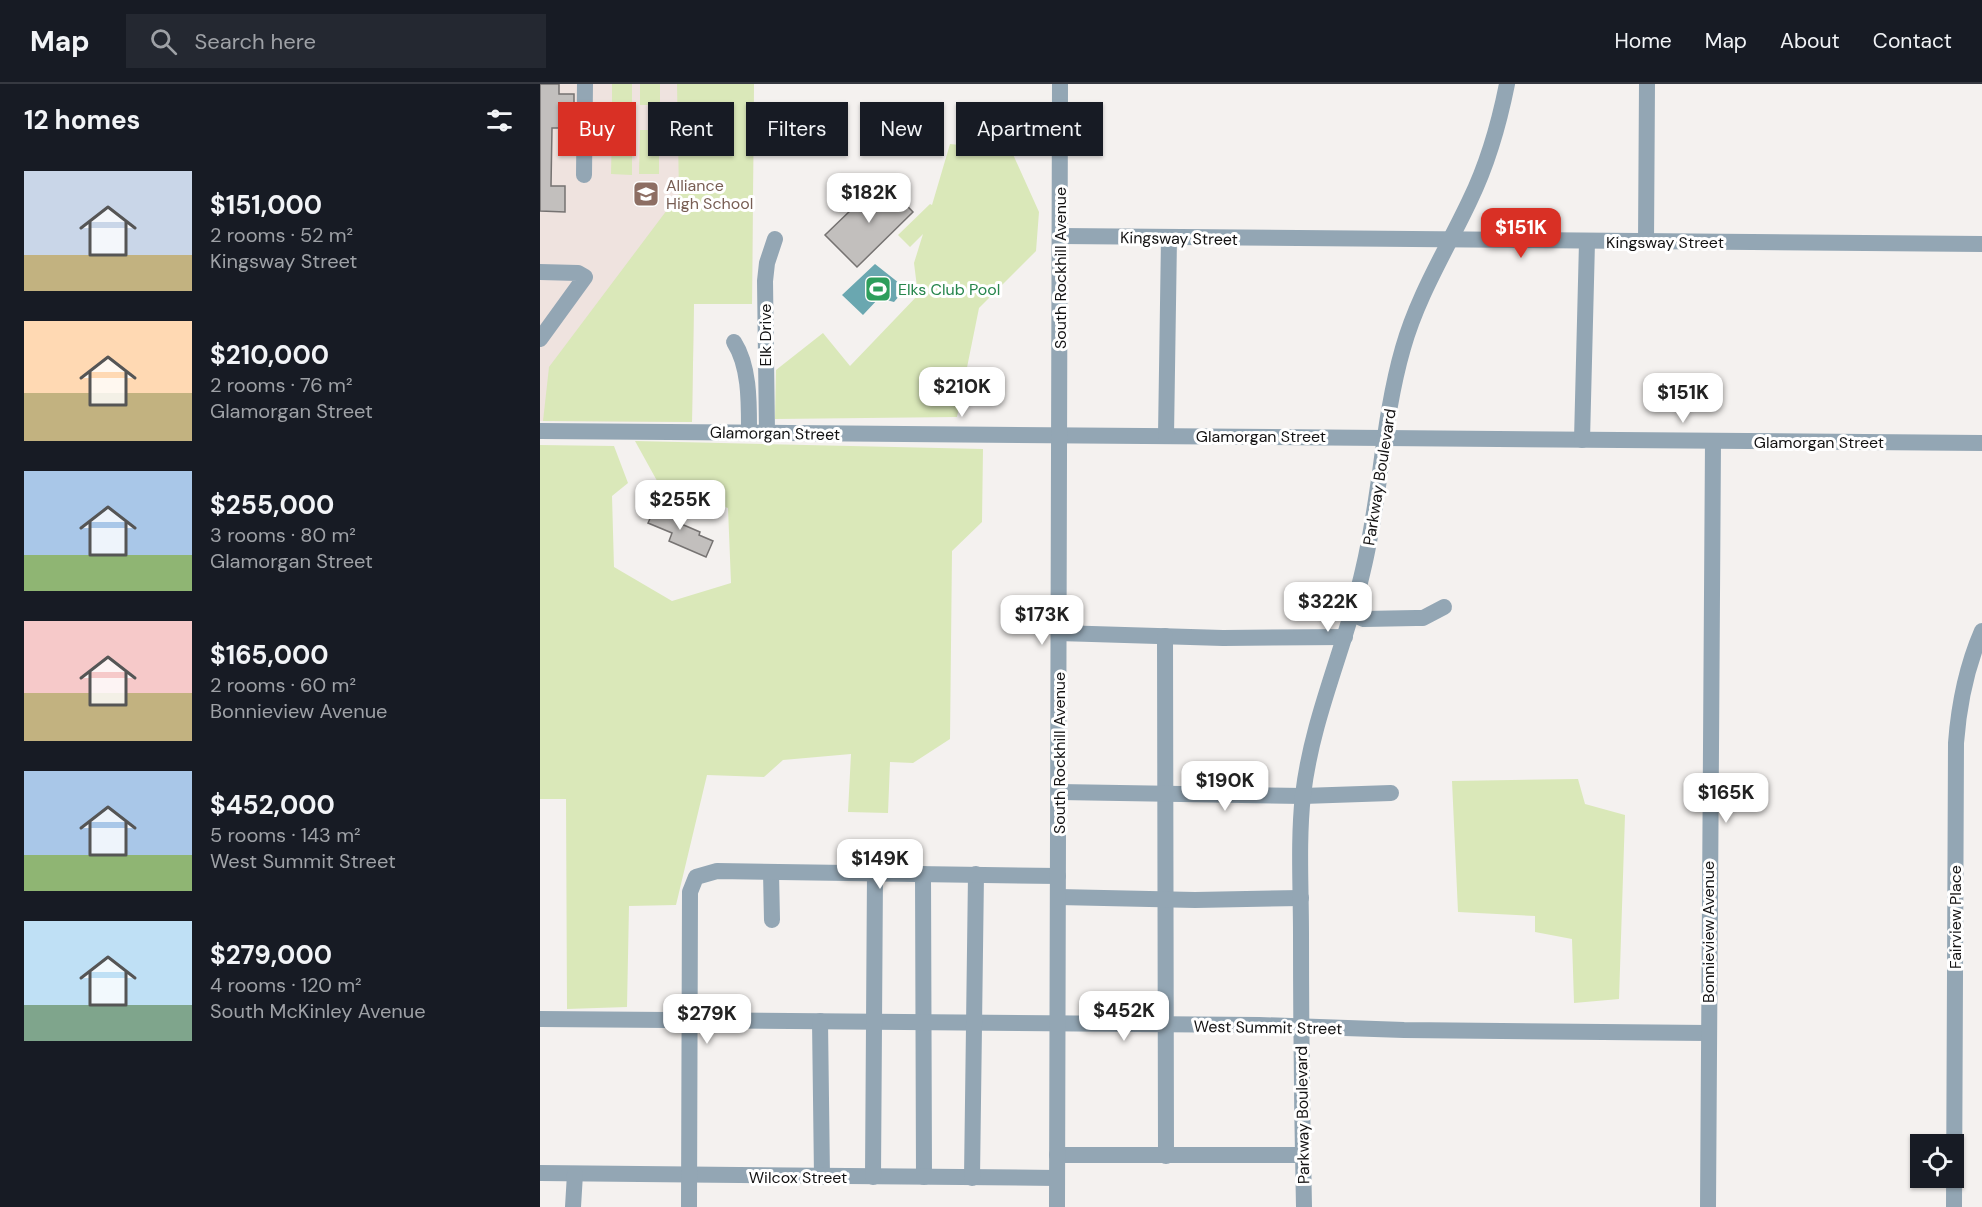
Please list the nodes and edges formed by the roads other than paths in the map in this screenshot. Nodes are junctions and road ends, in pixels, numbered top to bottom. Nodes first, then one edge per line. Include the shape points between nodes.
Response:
1 (585, 84) edge
2 (1060, 84) edge
3 (1507, 84) edge
4 (1647, 84) edge
5 (584, 175) dead end
6 (1060, 236) junction
7 (1168, 238) junction
8 (775, 239) dead end
9 (1448, 241) junction
10 (1587, 242) junction
11 (1646, 242) junction
12 (1982, 244) edge
13 (540, 272) edge
14 (540, 339) edge
15 (734, 342) dead end
16 (540, 431) edge
17 (749, 433) junction
18 (767, 433) junction
19 (1059, 436) junction
20 (1166, 436) junction
21 (1384, 437) junction
22 (1582, 440) junction
23 (1713, 441) junction
24 (1982, 442) edge
25 (1444, 607) dead end
26 (1352, 614) junction
27 (1982, 631) edge
28 (1059, 633) junction
29 (1165, 636) junction
30 (1345, 637) junction
31 (1059, 792) junction
32 (1166, 793) junction
33 (1391, 793) dead end
34 (1303, 796) junction
35 (771, 872) junction
36 (875, 873) junction
37 (923, 874) junction
38 (976, 874) junction
39 (1058, 876) junction
40 (1058, 897) junction
41 (1301, 898) junction
42 (1165, 899) junction
43 (772, 920) dead end
44 (540, 1020) edge
45 (690, 1020) junction
46 (820, 1021) junction
47 (873, 1022) junction
48 (923, 1022) junction
49 (975, 1023) junction
50 (1057, 1024) junction
51 (1166, 1025) junction
52 (1301, 1027) junction
53 (1708, 1033) junction
54 (1057, 1155) junction
55 (1303, 1155) junction
56 (1166, 1156) junction
57 (540, 1173) edge
58 (575, 1174) junction
59 (689, 1176) junction
60 (822, 1177) junction
61 (873, 1177) junction
62 (924, 1177) junction
63 (972, 1178) junction
64 (1057, 1178) junction
65 (573, 1207) edge
66 (689, 1207) edge
67 (1057, 1207) edge
68 (1304, 1207) edge
69 (1708, 1207) edge
70 (1954, 1207) edge

1 - 5 street
2 - 6 street, South Rockhill Avenue
3 - 9 street, Parkway Boulevard via 1492,147 1471,199
4 - 11 street
6 - 7 street, Kingsway Street
6 - 19 street, South Rockhill Avenue
7 - 9 street, Kingsway Street
7 - 20 street
8 - 18 street, Elk Drive via 765,281
9 - 10 street, Kingsway Street
9 - 21 street, Parkway Boulevard via 1403,346
10 - 11 street, Kingsway Street
10 - 22 street
11 - 12 street, Kingsway Street
13 - 14 street via 578,273 585,277
15 - 17 street via 743,360
16 - 17 street, Glamorgan Street
17 - 18 street, Glamorgan Street
18 - 19 street, Glamorgan Street
19 - 20 street, Glamorgan Street
19 - 28 street, South Rockhill Avenue
20 - 21 street, Glamorgan Street
21 - 22 street, Glamorgan Street
21 - 26 street, Parkway Boulevard via 1380,485
22 - 23 street, Glamorgan Street
23 - 24 street, Glamorgan Street
23 - 53 street, Bonnieview Avenue
25 - 26 street via 1423,618 1364,619
26 - 30 street, Parkway Boulevard
27 - 70 street, Fairview Place via 1962,689 1956,743
28 - 29 street
28 - 31 street, South Rockhill Avenue
29 - 30 street
29 - 32 street
30 - 34 street, Parkway Boulevard via 1319,717
31 - 32 street
31 - 39 street, South Rockhill Avenue
32 - 34 street
32 - 42 street
33 - 34 street
34 - 41 street, Parkway Boulevard
35 - 36 street
35 - 43 street
35 - 45 street via 717,871 696,877 690,892
36 - 37 street
36 - 47 street
37 - 38 street
37 - 48 street
38 - 39 street
38 - 49 street
39 - 40 street, South Rockhill Avenue
40 - 42 street
40 - 50 street, South Rockhill Avenue
41 - 42 street
41 - 52 street, Parkway Boulevard
42 - 51 street
44 - 45 street, West Summit Street
45 - 46 street, West Summit Street
45 - 59 street
46 - 47 street, West Summit Street
46 - 60 street
47 - 48 street, West Summit Street
47 - 61 street
48 - 49 street, West Summit Street
48 - 62 street
49 - 50 street, West Summit Street
49 - 63 street
50 - 51 street, West Summit Street
50 - 54 street, South Rockhill Avenue
51 - 52 street, West Summit Street
51 - 56 street
52 - 53 street, West Summit Street
52 - 55 street, Parkway Boulevard
53 - 69 street, Bonnieview Avenue
54 - 56 street
54 - 64 street, South Rockhill Avenue
55 - 56 street
55 - 68 street, Parkway Boulevard
57 - 58 street, Wilcox Street
58 - 59 street, Wilcox Street
58 - 65 street
59 - 60 street, Wilcox Street
59 - 66 street
60 - 61 street, Wilcox Street
61 - 62 street, Wilcox Street
62 - 63 street, Wilcox Street
63 - 64 street, Wilcox Street
64 - 67 street, South Rockhill Avenue

